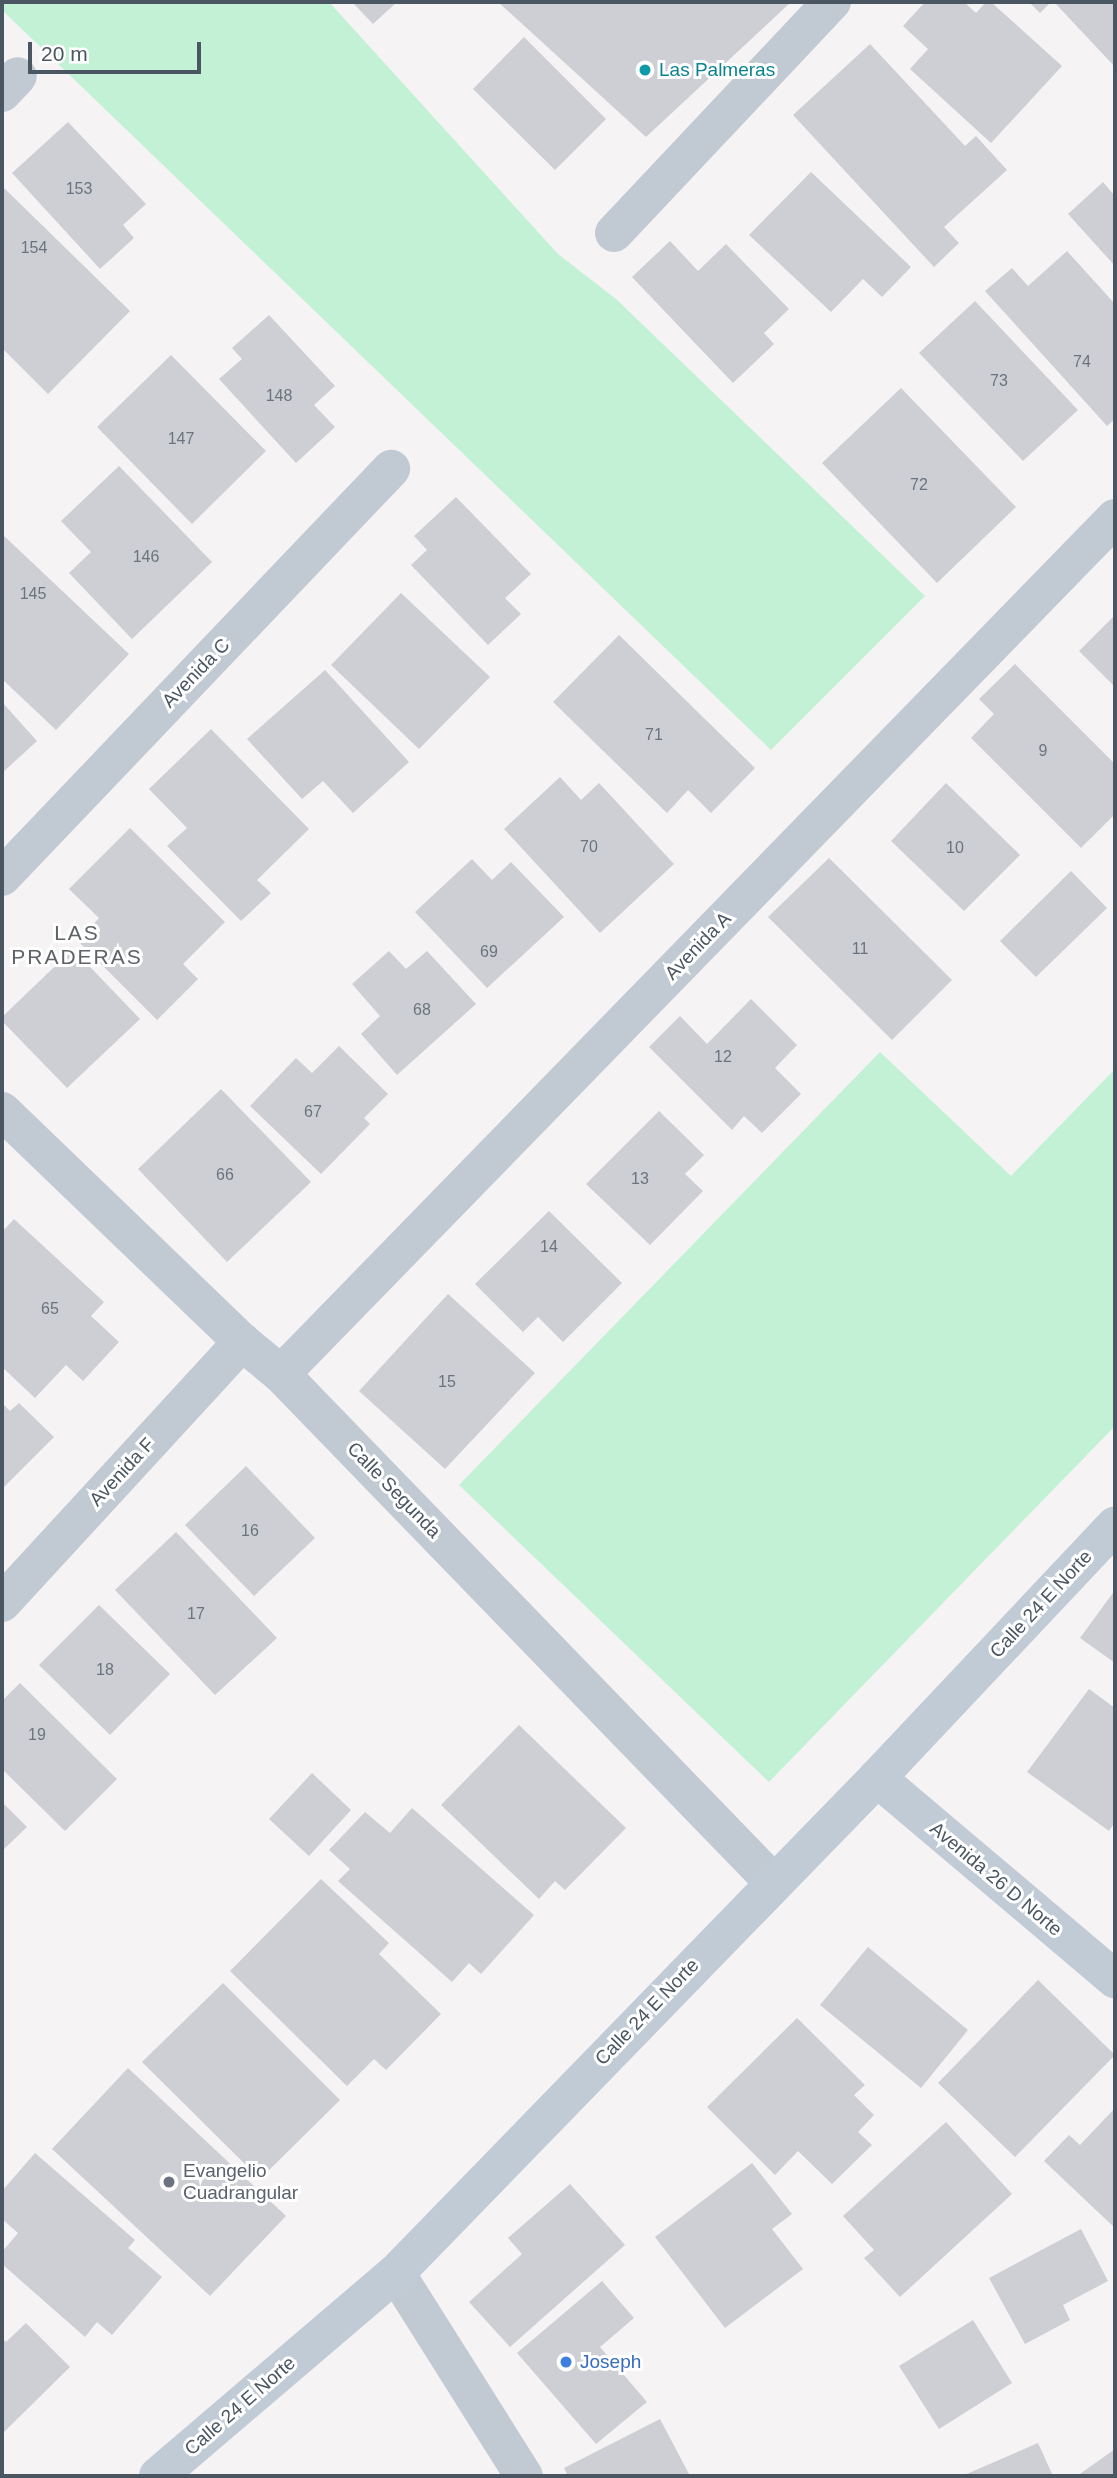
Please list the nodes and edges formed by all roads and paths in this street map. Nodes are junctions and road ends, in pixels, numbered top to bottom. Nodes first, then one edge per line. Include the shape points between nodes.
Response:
1 (832, 2) edge
2 (614, 233) dead end
3 (391, 469) dead end
4 (1115, 518) edge
5 (2, 877) edge
6 (2, 1111) edge
7 (242, 1342) junction
8 (281, 1374) junction
9 (1115, 1525) edge
10 (2, 1603) edge
11 (877, 1779) junction
12 (773, 1882) junction
13 (1115, 1979) edge
14 (396, 2273) junction
15 (158, 2476) edge
16 (524, 2476) edge

1 - 2 street
3 - 5 street, Avenida C
4 - 8 street, Avenida A
6 - 7 street, Calle Segunda
7 - 8 street, Calle Segunda
7 - 10 street, Avenida F
8 - 12 street, Calle Segunda
9 - 11 main road, Calle 24 E Norte
11 - 12 main road, Calle 24 E Norte
11 - 13 main road, Avenida 26 D Norte
12 - 14 main road, Calle 24 E Norte
14 - 15 main road, Calle 24 E Norte
14 - 16 street

